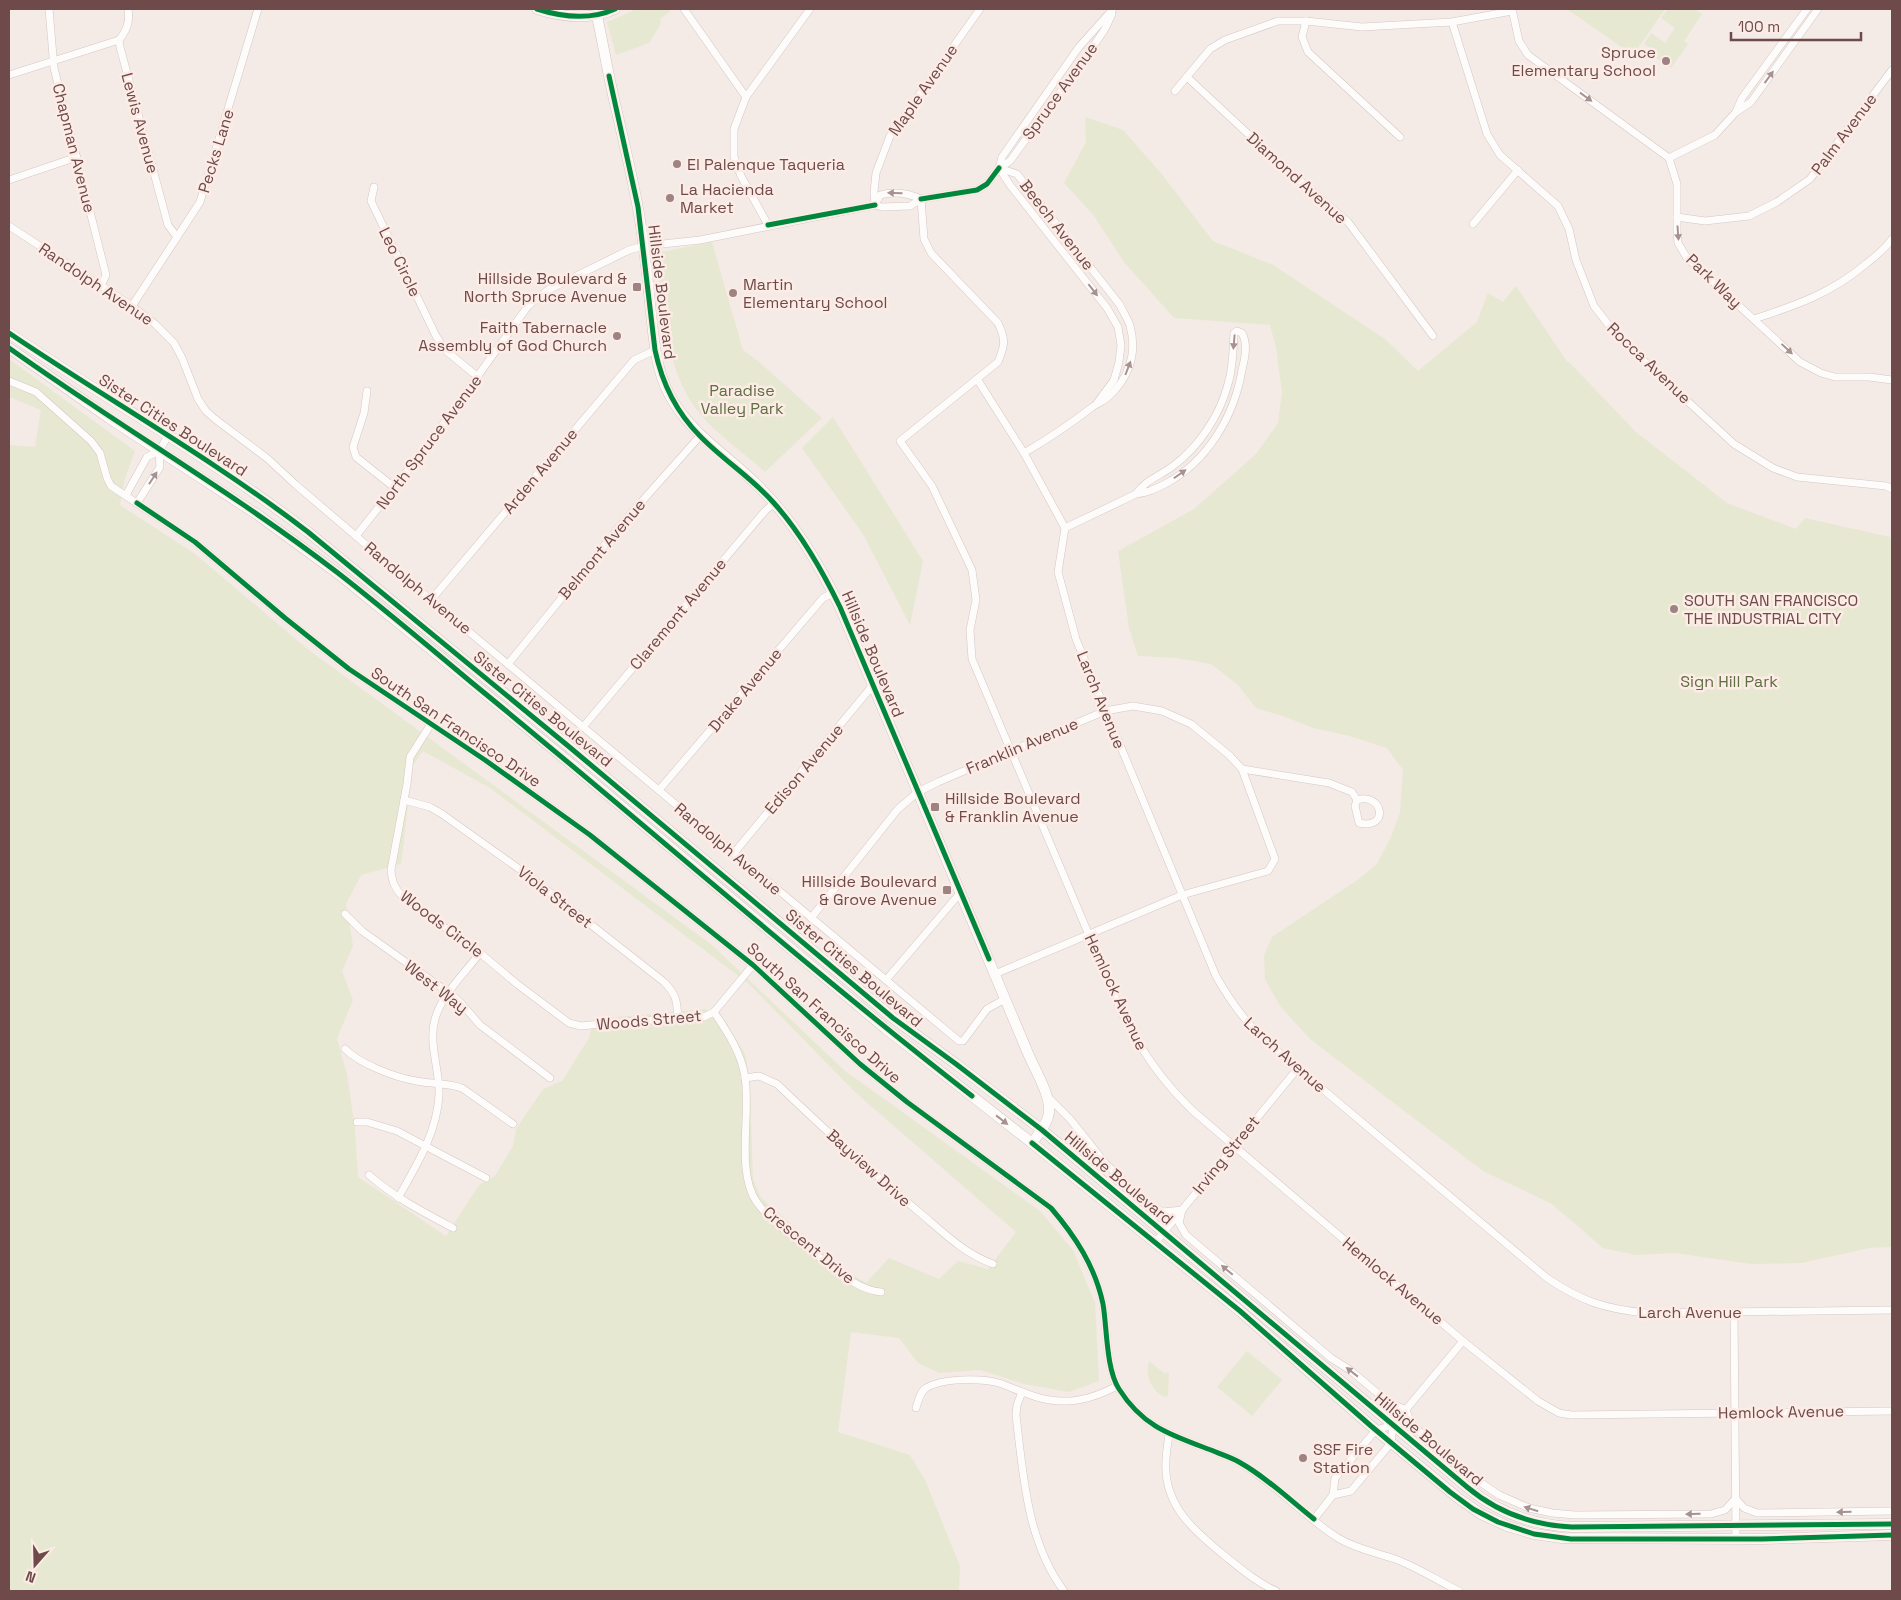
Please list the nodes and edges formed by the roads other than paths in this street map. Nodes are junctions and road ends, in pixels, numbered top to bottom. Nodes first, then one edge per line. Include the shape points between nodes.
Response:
1 (49, 9) edge
2 (128, 9) edge
3 (258, 9) edge
4 (537, 9) edge
5 (615, 9) edge
6 (684, 9) edge
7 (810, 9) edge
8 (980, 9) edge
9 (1113, 9) edge
10 (1807, 9) edge
11 (1818, 9) edge
12 (1512, 10) edge
13 (597, 16) junction
14 (1306, 21) junction
15 (1452, 22) junction
16 (119, 40) junction
17 (53, 59) junction
18 (1892, 70) edge
19 (9, 75) edge
20 (1187, 77) junction
21 (1175, 91) dead end
22 (746, 97) junction
23 (1736, 112) junction
24 (1400, 137) dead end
25 (77, 157) junction
26 (1669, 158) junction
27 (999, 168) junction
28 (1518, 170) junction
29 (9, 180) edge
30 (374, 187) dead end
31 (921, 199) junction
32 (875, 205) junction
33 (1677, 217) junction
34 (1473, 224) dead end
35 (768, 225) junction
36 (9, 226) edge
37 (177, 237) junction
38 (1892, 239) edge
39 (644, 246) junction
40 (101, 286) junction
41 (132, 306) junction
42 (1754, 319) junction
43 (9, 333) edge
44 (1433, 336) dead end
45 (9, 348) edge
46 (655, 350) junction
47 (478, 377) junction
48 (977, 379) junction
49 (1892, 380) edge
50 (9, 381) edge
51 (1228, 384) junction
52 (1239, 388) junction
53 (367, 392) dead end
54 (1097, 403) junction
55 (168, 436) junction
56 (700, 436) junction
57 (159, 451) junction
58 (1024, 453) junction
59 (395, 488) junction
60 (1892, 489) edge
61 (1136, 494) junction
62 (126, 496) junction
63 (137, 502) junction
64 (774, 503) junction
65 (1065, 528) junction
66 (356, 536) junction
67 (833, 592) junction
68 (432, 600) junction
69 (508, 664) junction
70 (873, 685) junction
71 (1105, 711) junction
72 (431, 724) junction
73 (583, 727) junction
74 (1011, 751) junction
75 (1242, 769) junction
76 (659, 790) junction
77 (918, 792) junction
78 (404, 800) junction
79 (1357, 800) dead end
80 (734, 853) junction
81 (961, 892) junction
82 (1182, 895) junction
83 (345, 914) dead end
84 (811, 918) junction
85 (1089, 934) junction
86 (480, 953) junction
87 (753, 965) junction
88 (995, 974) junction
89 (886, 980) junction
90 (449, 993) junction
91 (1005, 999) junction
92 (714, 1012) junction
93 (678, 1019) junction
94 (581, 1026) joint
95 (345, 1048) dead end
96 (1298, 1068) junction
97 (550, 1078) dead end
98 (746, 1078) junction
99 (438, 1083) junction
100 (1048, 1097) junction
101 (357, 1122) dead end
102 (513, 1124) dead end
103 (1042, 1130) junction
104 (1032, 1143) junction
105 (1234, 1146) junction
106 (426, 1148) junction
107 (369, 1174) dead end
108 (486, 1178) dead end
109 (398, 1198) junction
110 (1182, 1210) junction
111 (453, 1228) dead end
112 (1164, 1232) junction
113 (1155, 1243) junction
114 (993, 1264) dead end
115 (881, 1292) dead end
116 (1892, 1310) edge
117 (1734, 1312) junction
118 (1463, 1341) junction
119 (1117, 1386) junction
120 (1022, 1392) junction
121 (916, 1408) dead end
122 (1406, 1410) junction
123 (1892, 1411) edge
124 (1735, 1412) junction
125 (1393, 1425) junction
126 (1376, 1430) junction
127 (1169, 1434) junction
128 (1392, 1443) junction
129 (1333, 1495) junction
130 (1736, 1498) junction
131 (1892, 1512) edge
132 (1314, 1519) junction
133 (1892, 1524) edge
134 (1736, 1525) junction
135 (1892, 1535) edge
136 (1736, 1539) junction
137 (1064, 1591) edge
138 (1276, 1591) edge
139 (1459, 1591) edge

1 - 17 street, Chapman Avenue
2 - 16 street via 130,20
3 - 37 street, Pecks Lane via 205,190
4 - 13 main road via 555,15
5 - 13 main road
6 - 22 street
7 - 22 street
8 - 32 street, Maple Avenue via 890,136 876,173
9 - 27 street, Spruce Avenue via 1079,47 1002,156
9 - 27 street, Spruce Avenue via 1105,29 1088,54 1010,162
10 - 23 street via 1742,98
23 -> 11 street via 1751,102
12 - 15 street
12 -> 26 street via 1519,41 1528,55
13 - 39 main road, Hillside Boulevard via 633,178
14 - 15 street via 1362,26
14 - 20 street via 1278,21 1225,40 1210,49
14 - 24 street via 1302,37 1308,52
15 - 28 street, Rocca Avenue via 1487,134 1500,155
16 - 17 street
16 - 37 street, Lewis Avenue via 168,225
17 - 19 street
17 - 25 street, Chapman Avenue
18 - 33 street, Palm Avenue via 1810,180 1749,216 1705,221
20 - 21 street
20 - 44 street, Diamond Avenue via 1348,222
22 - 35 street via 734,129 734,157
23 - 26 street via 1715,134
25 - 29 street
25 - 40 street, Chapman Avenue via 106,275
26 - 33 street, Park Way via 1677,184
27 - 31 street, Spruce Avenue via 987,184 977,190
27 -> 54 street, Beech Avenue via 1107,308 1118,327 1119,362 1114,380
54 -> 27 street, Beech Avenue via 1105,400 1120,385 1128,369 1133,346 1130,326 1120,305 1017,174
28 - 34 street
28 - 60 street, Rocca Avenue via 1558,206 1570,229 1576,260 1594,306 1612,329 1734,444 1772,468 1797,476
30 - 47 street, Leo Circle via 371,201 436,336 444,350
31 - 32 street, Spruce Avenue via 910,206
31 -> 32 street, Spruce Avenue via 911,194 888,192 880,194
31 - 48 street, Hemlock Avenue via 924,239 931,253 998,323 1002,333 1004,345 998,362
32 - 35 street, Spruce Avenue
33 -> 42 street, Park Way via 1678,244 1687,258
35 - 39 street, North Spruce Avenue via 700,240
36 - 40 street, Randolph Avenue
37 - 41 street, Pecks Lane
38 - 42 street via 1887,247 1848,279 1804,303
39 - 46 main road, Hillside Boulevard
39 - 47 street, North Spruce Avenue via 629,250 541,295 528,306
40 - 41 street, Randolph Avenue
41 - 66 street, Randolph Avenue via 174,343 206,411 268,459
42 -> 49 street, Park Way via 1800,362 1821,373 1835,377 1869,376
43 - 55 main road, Sister Cities Boulevard
45 - 57 main road, Sister Cities Boulevard
46 - 56 main road, Hillside Boulevard via 669,394
46 - 68 street, Arden Avenue via 634,360
47 - 59 street, North Spruce Avenue
48 - 58 street
48 - 74 street, Hemlock Avenue via 900,441 932,486 972,570 976,600 970,630 972,658
50 - 62 street, South San Francisco Drive via 36,392 91,441 100,453 111,486
51 - 52 street
52 -> 51 street via 1246,346 1245,338 1237,331
51 - 61 street via 1213,421 1201,438 1172,466 1141,486
61 -> 52 street via 1146,494 1171,481 1203,454 1227,418
53 - 59 street via 353,447 356,457
54 - 58 street, Beech Avenue via 1063,430
55 - 57 street
55 - 103 main road, Sister Cities Boulevard via 308,532 893,1018
56 - 64 main road, Hillside Boulevard via 755,482
56 - 69 street, Belmont Avenue via 620,526
57 - 62 street via 147,457
63 -> 57 street via 160,467
57 -> 104 main road, Sister Cities Boulevard via 258,515 340,575 885,1028
58 - 65 street
59 - 66 street, North Spruce Avenue
61 - 65 street
62 - 63 street, South San Francisco Drive
63 - 72 street, South San Francisco Drive via 195,542 349,669
64 - 67 main road, Hillside Boulevard via 810,552
64 - 73 street, Claremont Avenue
65 - 71 street, Larch Avenue via 1058,572 1076,639
66 - 68 street, Randolph Avenue
67 - 70 main road, Hillside Boulevard
67 - 76 street, Drake Avenue via 823,598
68 - 69 street, Randolph Avenue
69 - 73 street, Randolph Avenue
70 - 77 main road, Hillside Boulevard
70 - 80 street, Edison Avenue
71 - 74 street, Franklin Avenue
71 - 75 street, Franklin Avenue via 1133,706 1162,711 1191,724
71 - 82 street, Larch Avenue
72 - 78 street, Woods Circle via 410,756
72 - 87 street, South San Francisco Drive via 582,830
73 - 76 street, Randolph Avenue
74 - 77 street, Franklin Avenue
74 - 85 street, Hemlock Avenue
75 - 79 street via 1329,783 1352,792
75 - 82 street via 1275,859 1268,871
76 - 80 street, Randolph Avenue
77 - 81 main road, Hillside Boulevard
77 - 84 street, Franklin Avenue via 898,809
78 - 86 street, Woods Circle via 391,870 396,890
78 - 93 street, Viola Street via 442,814 529,876 657,976 674,992
80 - 84 street, Randolph Avenue
81 - 88 main road, Hillside Boulevard
81 - 89 street
82 - 85 street
82 - 96 street, Larch Avenue via 1229,1000 1263,1039
83 - 90 street, West Way via 362,931
84 - 89 street, Randolph Avenue
85 - 88 street
85 - 105 street, Hemlock Avenue via 1122,1013 1154,1068 1193,1111
86 - 90 street
86 - 94 street, Woods Circle via 570,1023
87 - 92 street, Woods Street
87 - 119 street, South San Francisco Drive via 860,1064 1051,1208 1084,1252 1096,1277 1103,1304 1108,1354
88 - 91 main road, Hillside Boulevard
89 - 91 street, Randolph Avenue via 959,1041 963,1041 987,1009
90 - 97 street, West Way via 480,1025
90 - 99 street via 440,1006 433,1036
91 - 100 main road, Hillside Boulevard
92 - 93 street, Woods Street via 704,1017
92 - 98 street, Crescent Drive via 735,1044
93 - 94 street, Woods Street
95 - 99 street via 359,1059 392,1074
96 - 105 street, Irving Street
96 - 117 street, Larch Avenue via 1547,1278 1570,1293 1594,1304 1638,1312
98 - 114 street, Bayview Drive via 759,1076 776,1084 931,1222 971,1255
98 - 115 street, Crescent Drive via 746,1171 748,1188 756,1202 830,1266 863,1288
99 - 102 street via 462,1088
99 - 106 street via 437,1111
100 - 103 main road, Hillside Boulevard via 1049,1115
100 - 110 street, Hillside Boulevard via 1106,1164 1149,1205 1163,1212
101 - 106 street via 397,1131
103 - 104 main road, Hillside Boulevard
103 - 112 main road, Hillside Boulevard
104 - 113 main road, Hillside Boulevard
105 - 110 street, Irving Street
105 - 118 street, Hemlock Avenue
106 - 108 street
106 - 109 street
107 - 109 street
109 - 111 street
110 - 112 street, Irving Street
122 -> 110 street, Hillside Boulevard via 1388,1402 1331,1358 1186,1235 1178,1223
112 - 113 street, Irving Street
112 - 125 main road, Hillside Boulevard
113 - 126 main road, Hillside Boulevard via 1240,1311
116 - 117 street, Larch Avenue
117 - 124 street
118 - 122 street
118 - 124 street, Hemlock Avenue via 1538,1401 1559,1413
119 - 120 street via 1082,1400 1061,1401
119 - 127 street, South San Francisco Drive via 1147,1422
120 - 121 street via 996,1383 970,1380 942,1382 926,1388
120 - 137 street via 1016,1416 1030,1512 1043,1555
122 - 125 street
130 -> 122 street, Hillside Boulevard via 1725,1510 1711,1514 1580,1515 1540,1511 1508,1500 1485,1486 1420,1432 1410,1422
123 - 124 street, Hemlock Avenue
124 - 130 street
125 - 126 street
125 - 128 street
125 - 134 main road, Hillside Boulevard via 1482,1499 1524,1520 1581,1528
126 - 128 main road, Hillside Boulevard
126 - 129 street via 1335,1478
127 - 132 street, South San Francisco Drive via 1238,1461
127 - 138 street via 1168,1485 1180,1514 1232,1562 1260,1584
128 - 129 street via 1351,1492
128 - 136 main road, Hillside Boulevard via 1474,1509 1525,1532 1571,1539
129 - 132 street
131 -> 130 street via 1758,1513 1744,1508
130 - 134 street
132 - 139 street, South San Francisco Drive via 1348,1544 1394,1559
133 - 134 main road, Hillside Boulevard
134 - 136 street
135 - 136 main road, Hillside Boulevard

